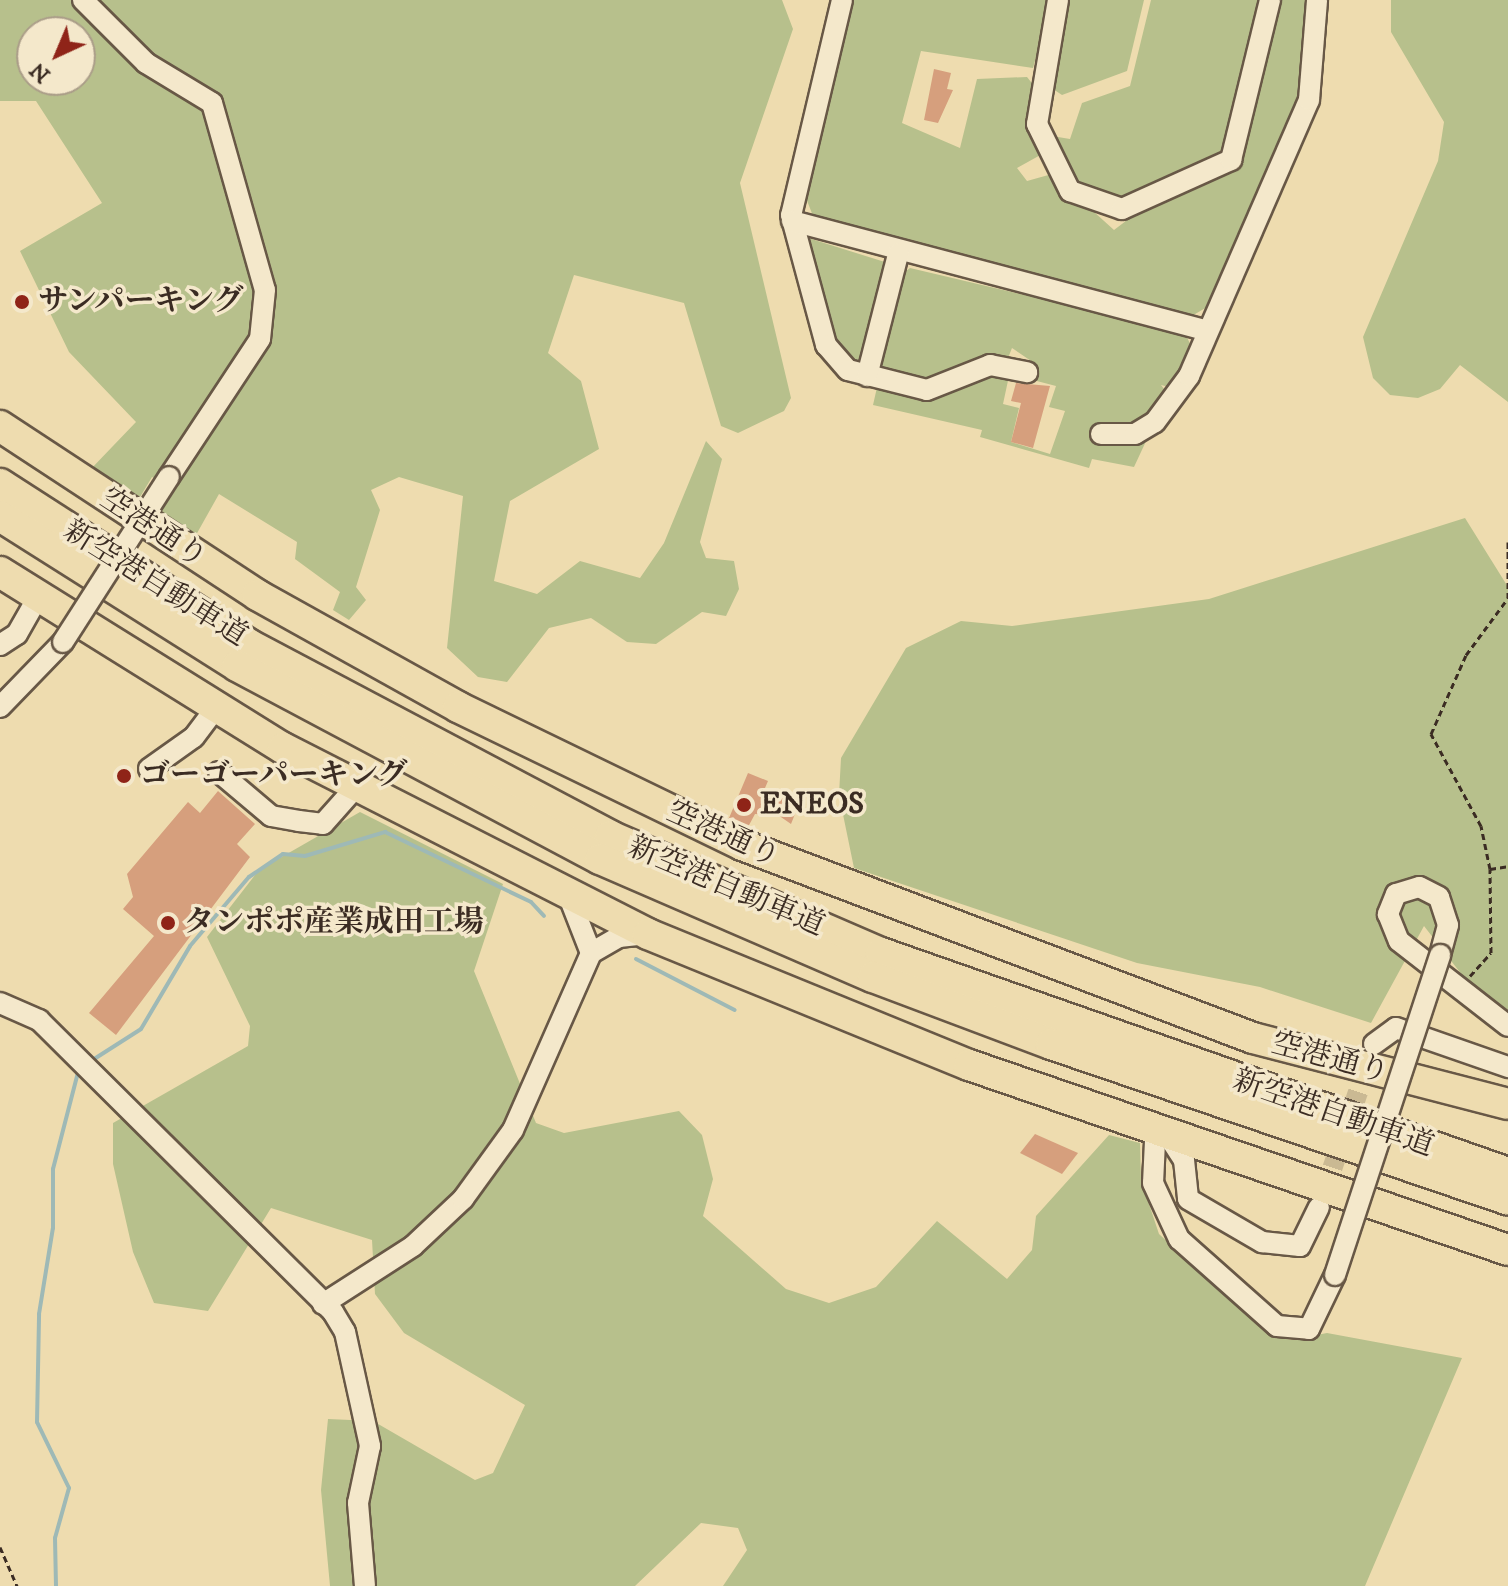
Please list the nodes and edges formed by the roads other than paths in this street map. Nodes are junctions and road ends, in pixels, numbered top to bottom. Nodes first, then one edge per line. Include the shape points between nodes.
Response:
1 (83, 0) edge
2 (842, 0) edge
3 (1058, 0) edge
4 (1270, 0) edge
5 (1317, 0) edge
6 (792, 221) junction
7 (898, 254) junction
8 (1207, 331) junction
9 (1027, 372) dead end
10 (867, 376) junction
11 (0, 426) edge
12 (1101, 434) dead end
13 (0, 484) edge
14 (0, 516) edge
15 (3, 579) edge
16 (38, 597) junction
17 (0, 645) edge
18 (0, 707) edge
19 (215, 709) junction
20 (149, 769) dead end
21 (219, 772) dead end
22 (355, 788) junction
23 (568, 896) junction
24 (648, 934) junction
25 (591, 953) junction
26 (0, 1003) edge
27 (1508, 1026) edge
28 (1374, 1044) dead end
29 (1508, 1067) edge
30 (1150, 1079) junction
31 (1508, 1104) edge
32 (1161, 1138) junction
33 (1225, 1154) junction
34 (1508, 1173) edge
35 (1184, 1184) junction
36 (1508, 1200) edge
37 (1319, 1207) tunnel mouth
38 (1508, 1216) edge
39 (1508, 1250) edge
40 (323, 1304) junction
41 (365, 1586) edge

1 - 18 street, bridge via 146,63 212,103 265,290 260,339 63,642
2 - 6 street
3 - 4 street via 1037,124 1070,191 1122,209 1231,160
5 - 8 street via 1309,100
6 - 7 street
6 - 10 street via 826,345 836,362
7 - 8 street
7 - 10 street
8 - 12 street via 1180,393 1155,422 1135,434
9 - 10 street via 990,365 927,390
11 - 31 highway, 空港通り via 257,595 458,707 742,845 1253,1038
13 - 34 highway, 新空港自動車道 via 262,652 624,843 1033,1011
14 - 30 highway, 新空港自動車道 via 237,666 520,821 873,977
15 - 16 highway
16 - 17 street via 17,634
16 - 19 highway
19 - 20 street via 194,737
19 - 22 highway
21 - 22 street via 271,816 323,824
22 - 23 highway
23 - 24 highway
23 - 25 street via 583,917
24 - 25 street via 619,937
24 - 32 highway via 793,998
25 - 40 street via 513,1130 463,1199 413,1246
26 - 40 street via 39,1020
27 - 32 street, bridge via 1399,941 1388,914 1396,894 1419,887 1439,897 1448,925 1440,955 1335,1275 1309,1329 1277,1326 1179,1239 1153,1183
28 - 29 street via 1396,1028
30 - 36 highway, 新空港自動車道
30 - 38 highway
32 - 33 highway
32 - 35 street via 1184,1160
33 - 35 street via 1202,1158
33 - 39 highway
35 - 37 street via 1194,1206 1278,1247 1300,1246
40 - 41 street via 345,1332 370,1446 358,1503

